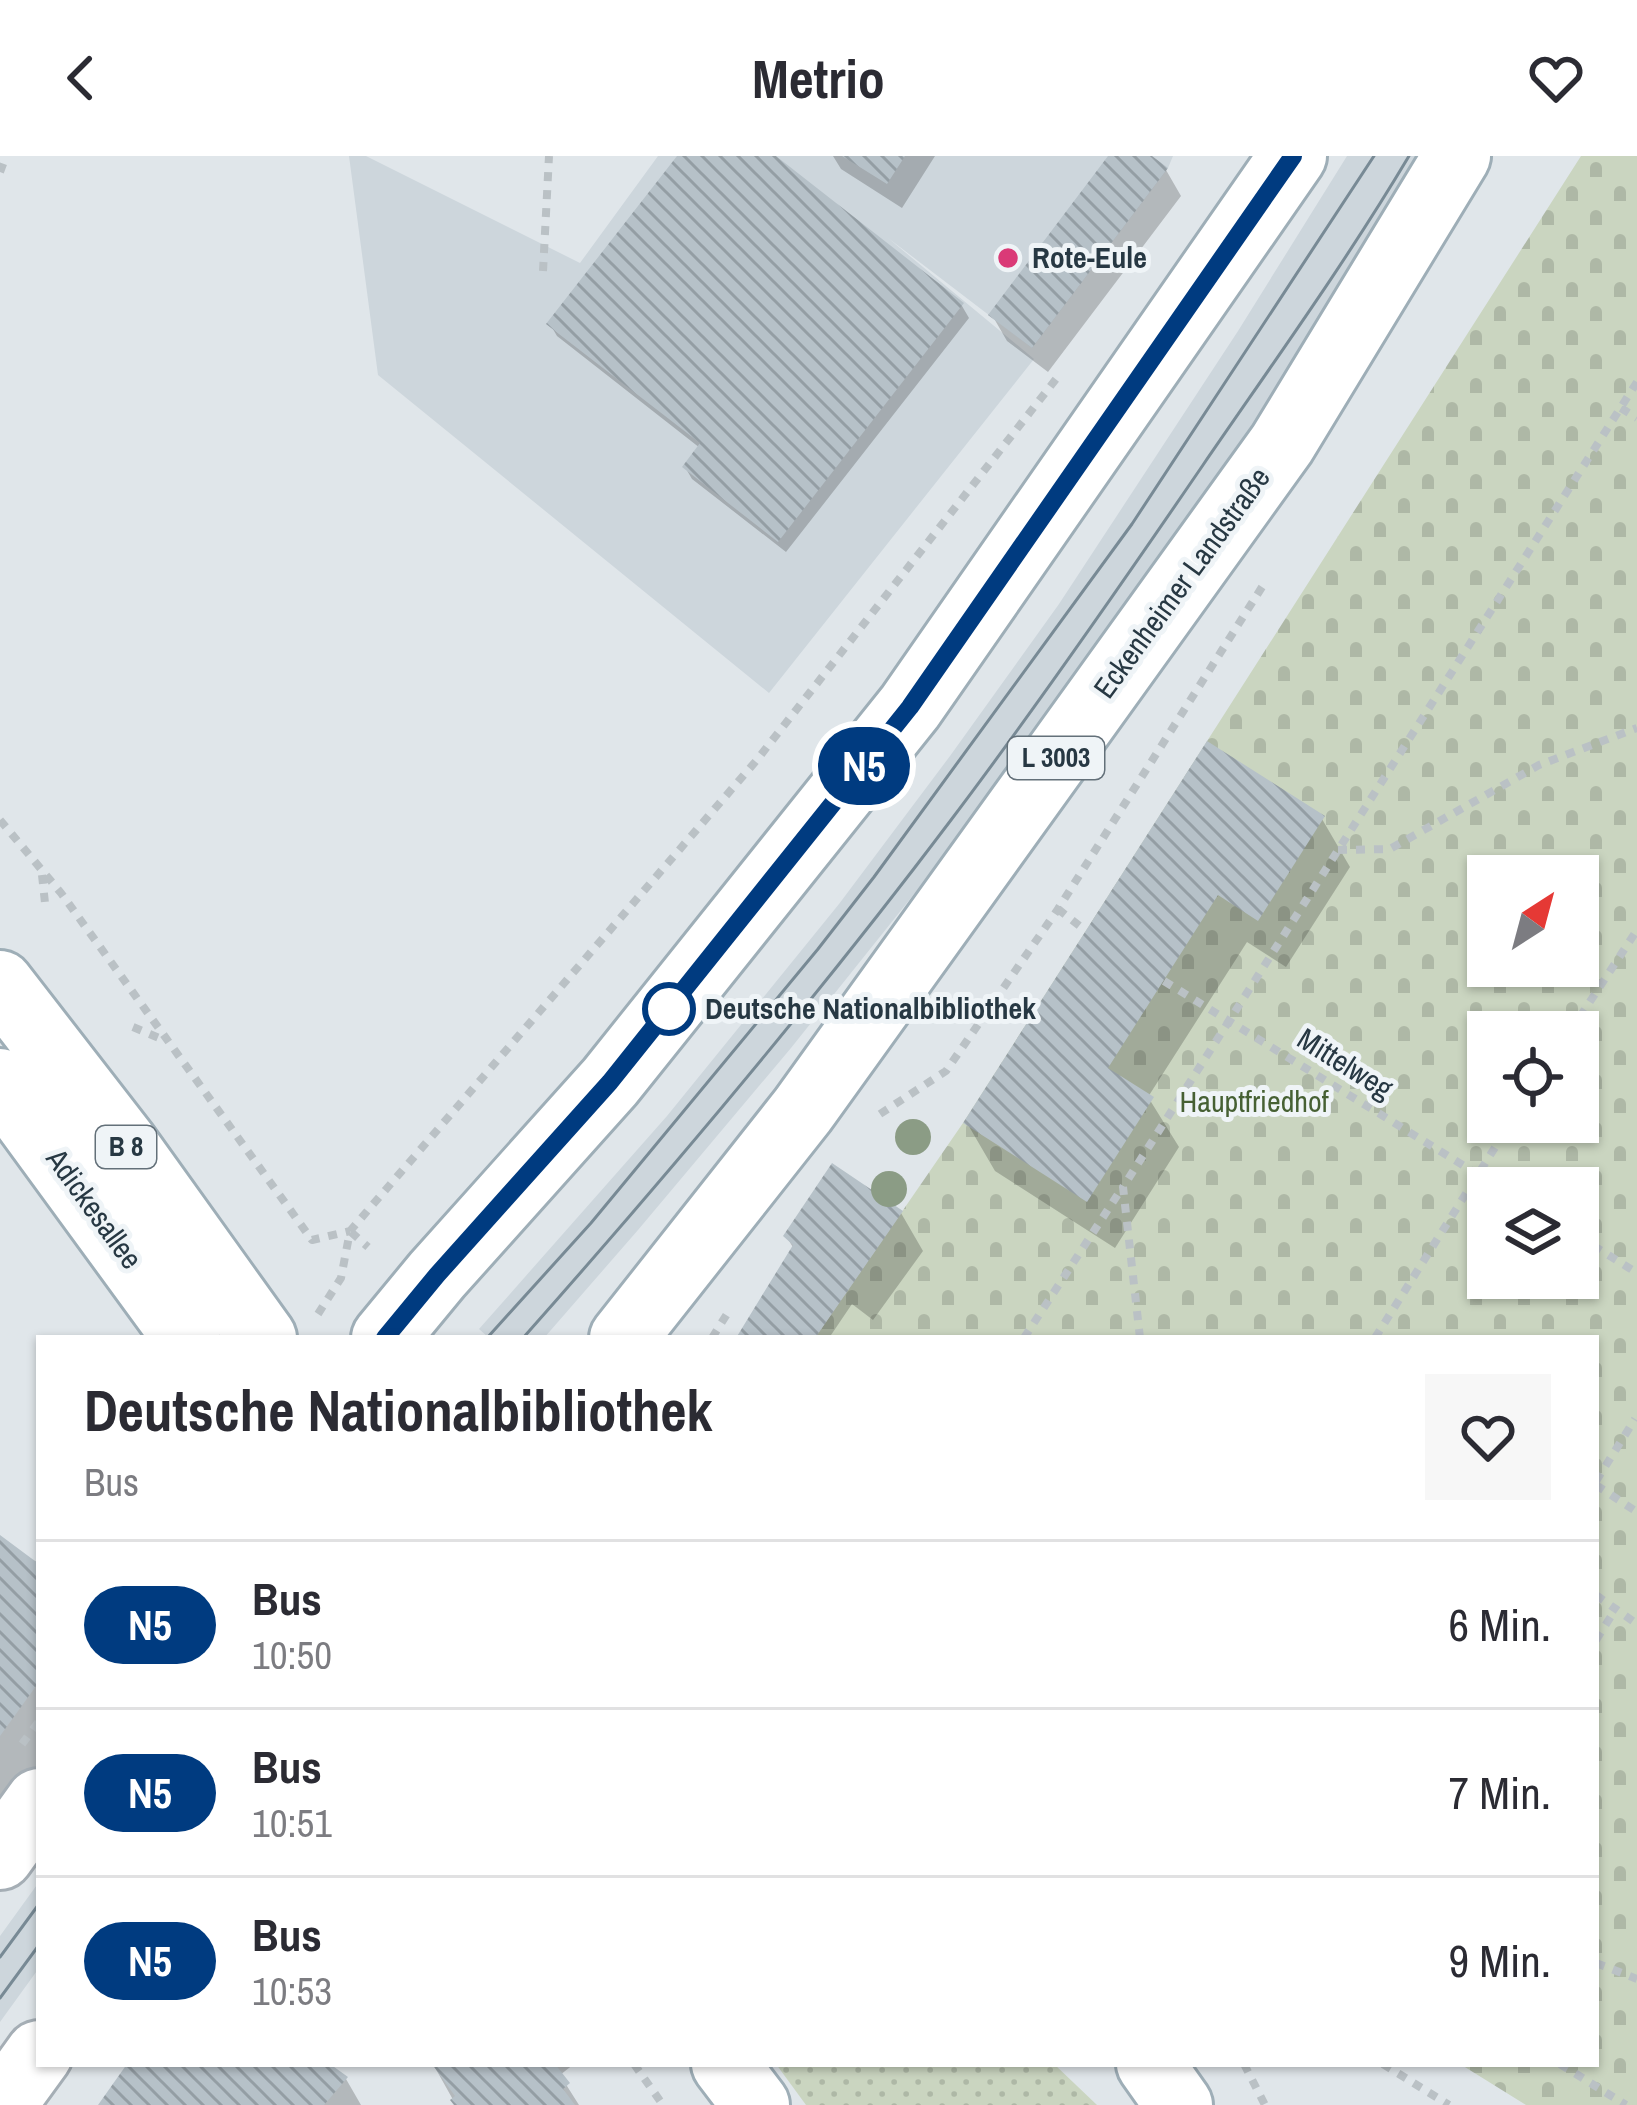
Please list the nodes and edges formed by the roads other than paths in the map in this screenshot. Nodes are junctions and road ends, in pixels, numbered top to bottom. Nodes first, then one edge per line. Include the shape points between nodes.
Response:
1 (1293, 156) edge
2 (1457, 156) edge
3 (0, 984) edge
4 (0, 1082) edge
5 (286, 1333) edge
6 (185, 1335) edge
7 (388, 1335) edge
8 (624, 1335) edge
9 (36, 1806) edge
10 (0, 1856) edge
11 (36, 2058) edge
12 (727, 2067) edge
13 (1152, 2067) edge
14 (2, 2105) edge
15 (756, 2105) edge
16 (1179, 2105) edge

1 - 7 main road via 910,707 610,1082
2 - 8 main road, Eckenheimer Landstraße / L 3003 via 1282,444 803,1110
3 - 5 main road, Adickesallee / B 8
4 - 6 main road, Adickesallee / B 8
9 - 10 main road
11 - 14 main road
12 - 15 main road
13 - 16 main road

